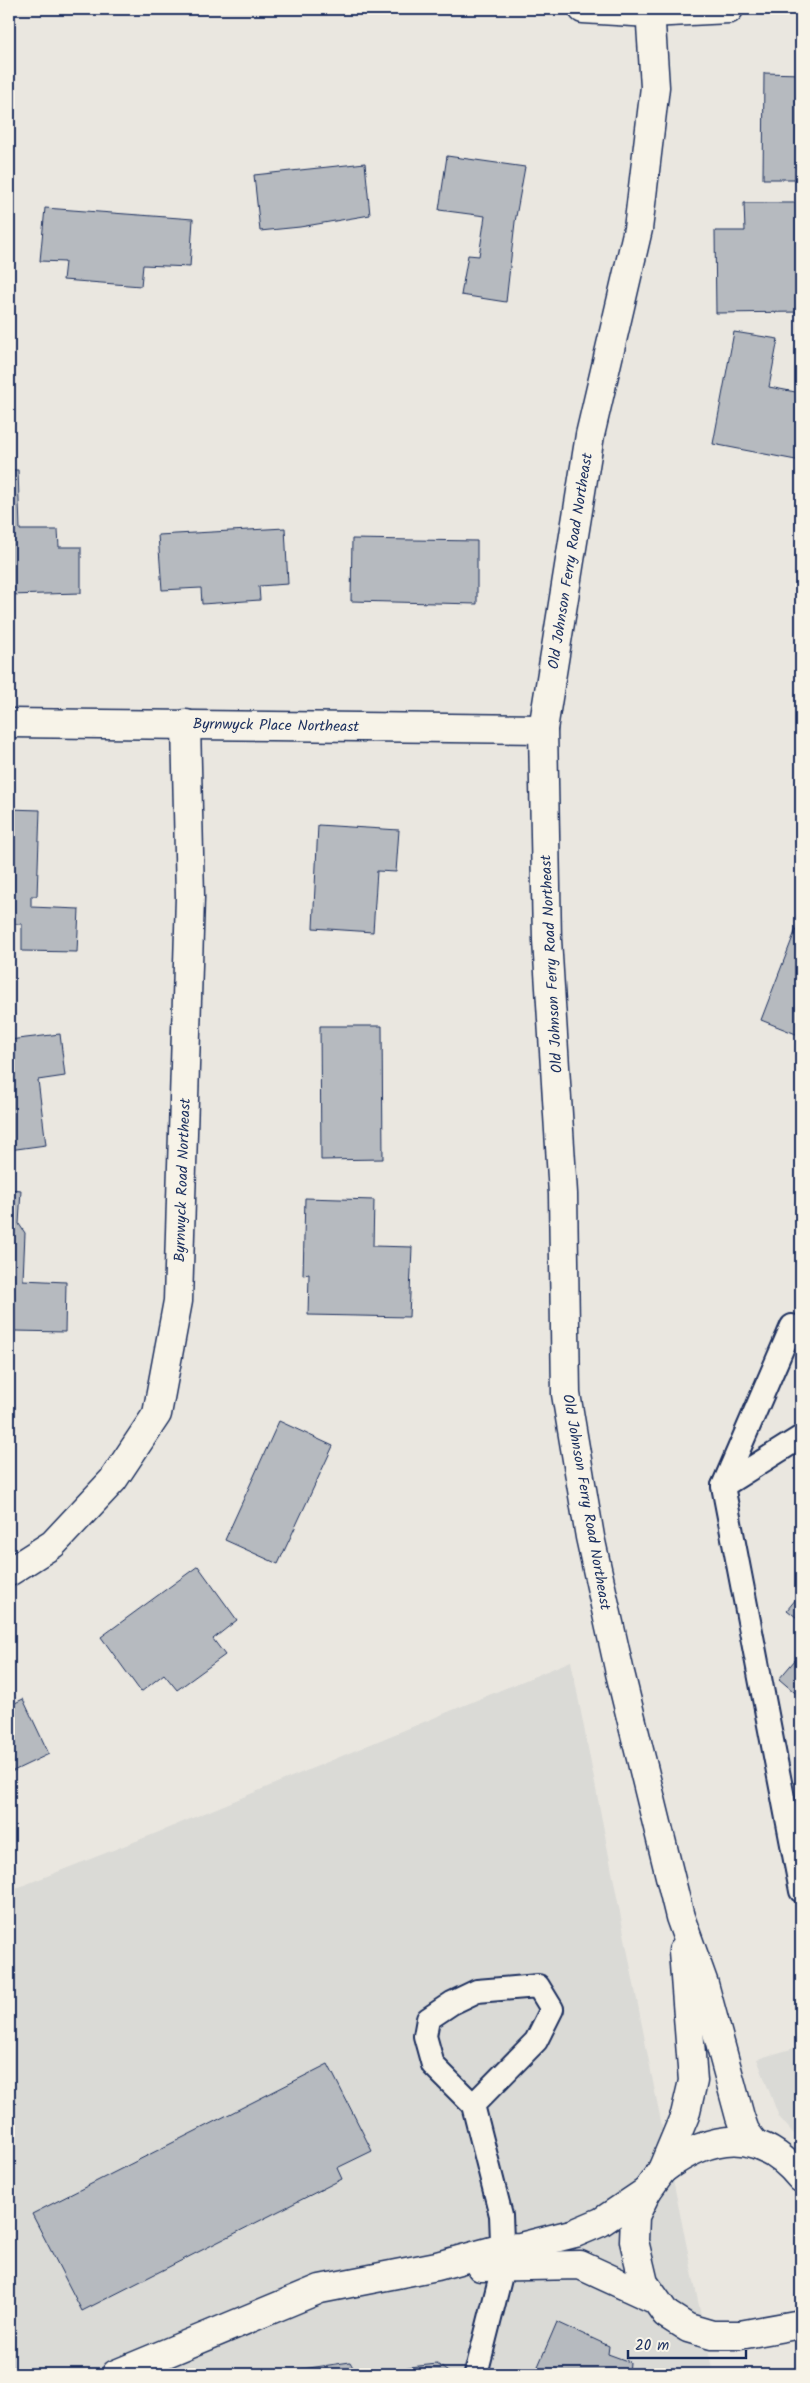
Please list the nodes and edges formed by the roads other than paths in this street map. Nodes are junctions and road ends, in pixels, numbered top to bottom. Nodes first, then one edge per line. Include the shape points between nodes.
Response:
1 (583, 9) edge
2 (729, 9) edge
3 (650, 11) edge
4 (9, 723) edge
5 (186, 724) junction
6 (543, 729) junction
7 (801, 1329) edge
8 (801, 1437) edge
9 (723, 1486) junction
10 (9, 1572) edge
11 (801, 1891) edge
12 (680, 1917) junction
13 (474, 2105) junction
14 (754, 2143) junction
15 (801, 2178) edge
16 (654, 2181) junction
17 (503, 2257) junction
18 (654, 2299) junction
19 (801, 2324) edge
20 (116, 2374) edge
21 (476, 2374) edge

1 - 3 street
2 - 3 street
3 - 6 street, Old Johnson Ferry Road Northeast via 656,87 638,230 590,435
4 - 5 street, Byrnwyck Place Northeast
5 - 6 street, Byrnwyck Place Northeast
5 - 10 street, Byrnwyck Road Northeast via 190,897 178,1301 157,1414 113,1480 53,1544
6 - 12 street, Old Johnson Ferry Road Northeast via 547,940 563,1194 566,1394 590,1537
7 - 9 lane via 792,1326
8 - 9 lane
9 - 11 lane
12 - 14 street, Old Johnson Ferry Road Northeast via 704,1984 740,2117
12 - 16 street, Old Johnson Ferry Road Northeast via 693,2081 685,2116
13 - 13 lane via 433,2065 425,2036 428,2019 477,1991 538,1986 552,2010 536,2040
13 - 17 lane via 500,2215
14 - 15 street, Old Johnson Ferry Road Northeast via 790,2165
14 - 16 street, Old Johnson Ferry Road Northeast via 729,2140 706,2144 683,2154
16 - 17 street via 601,2222 575,2233 520,2247
16 - 18 street, Old Johnson Ferry Road Northeast via 635,2216 634,2241 644,2283
17 - 18 street via 580,2265
17 - 20 street via 437,2266 320,2289
17 - 21 lane
18 - 19 street, Old Johnson Ferry Road Northeast via 666,2314 688,2328 712,2334 740,2335

